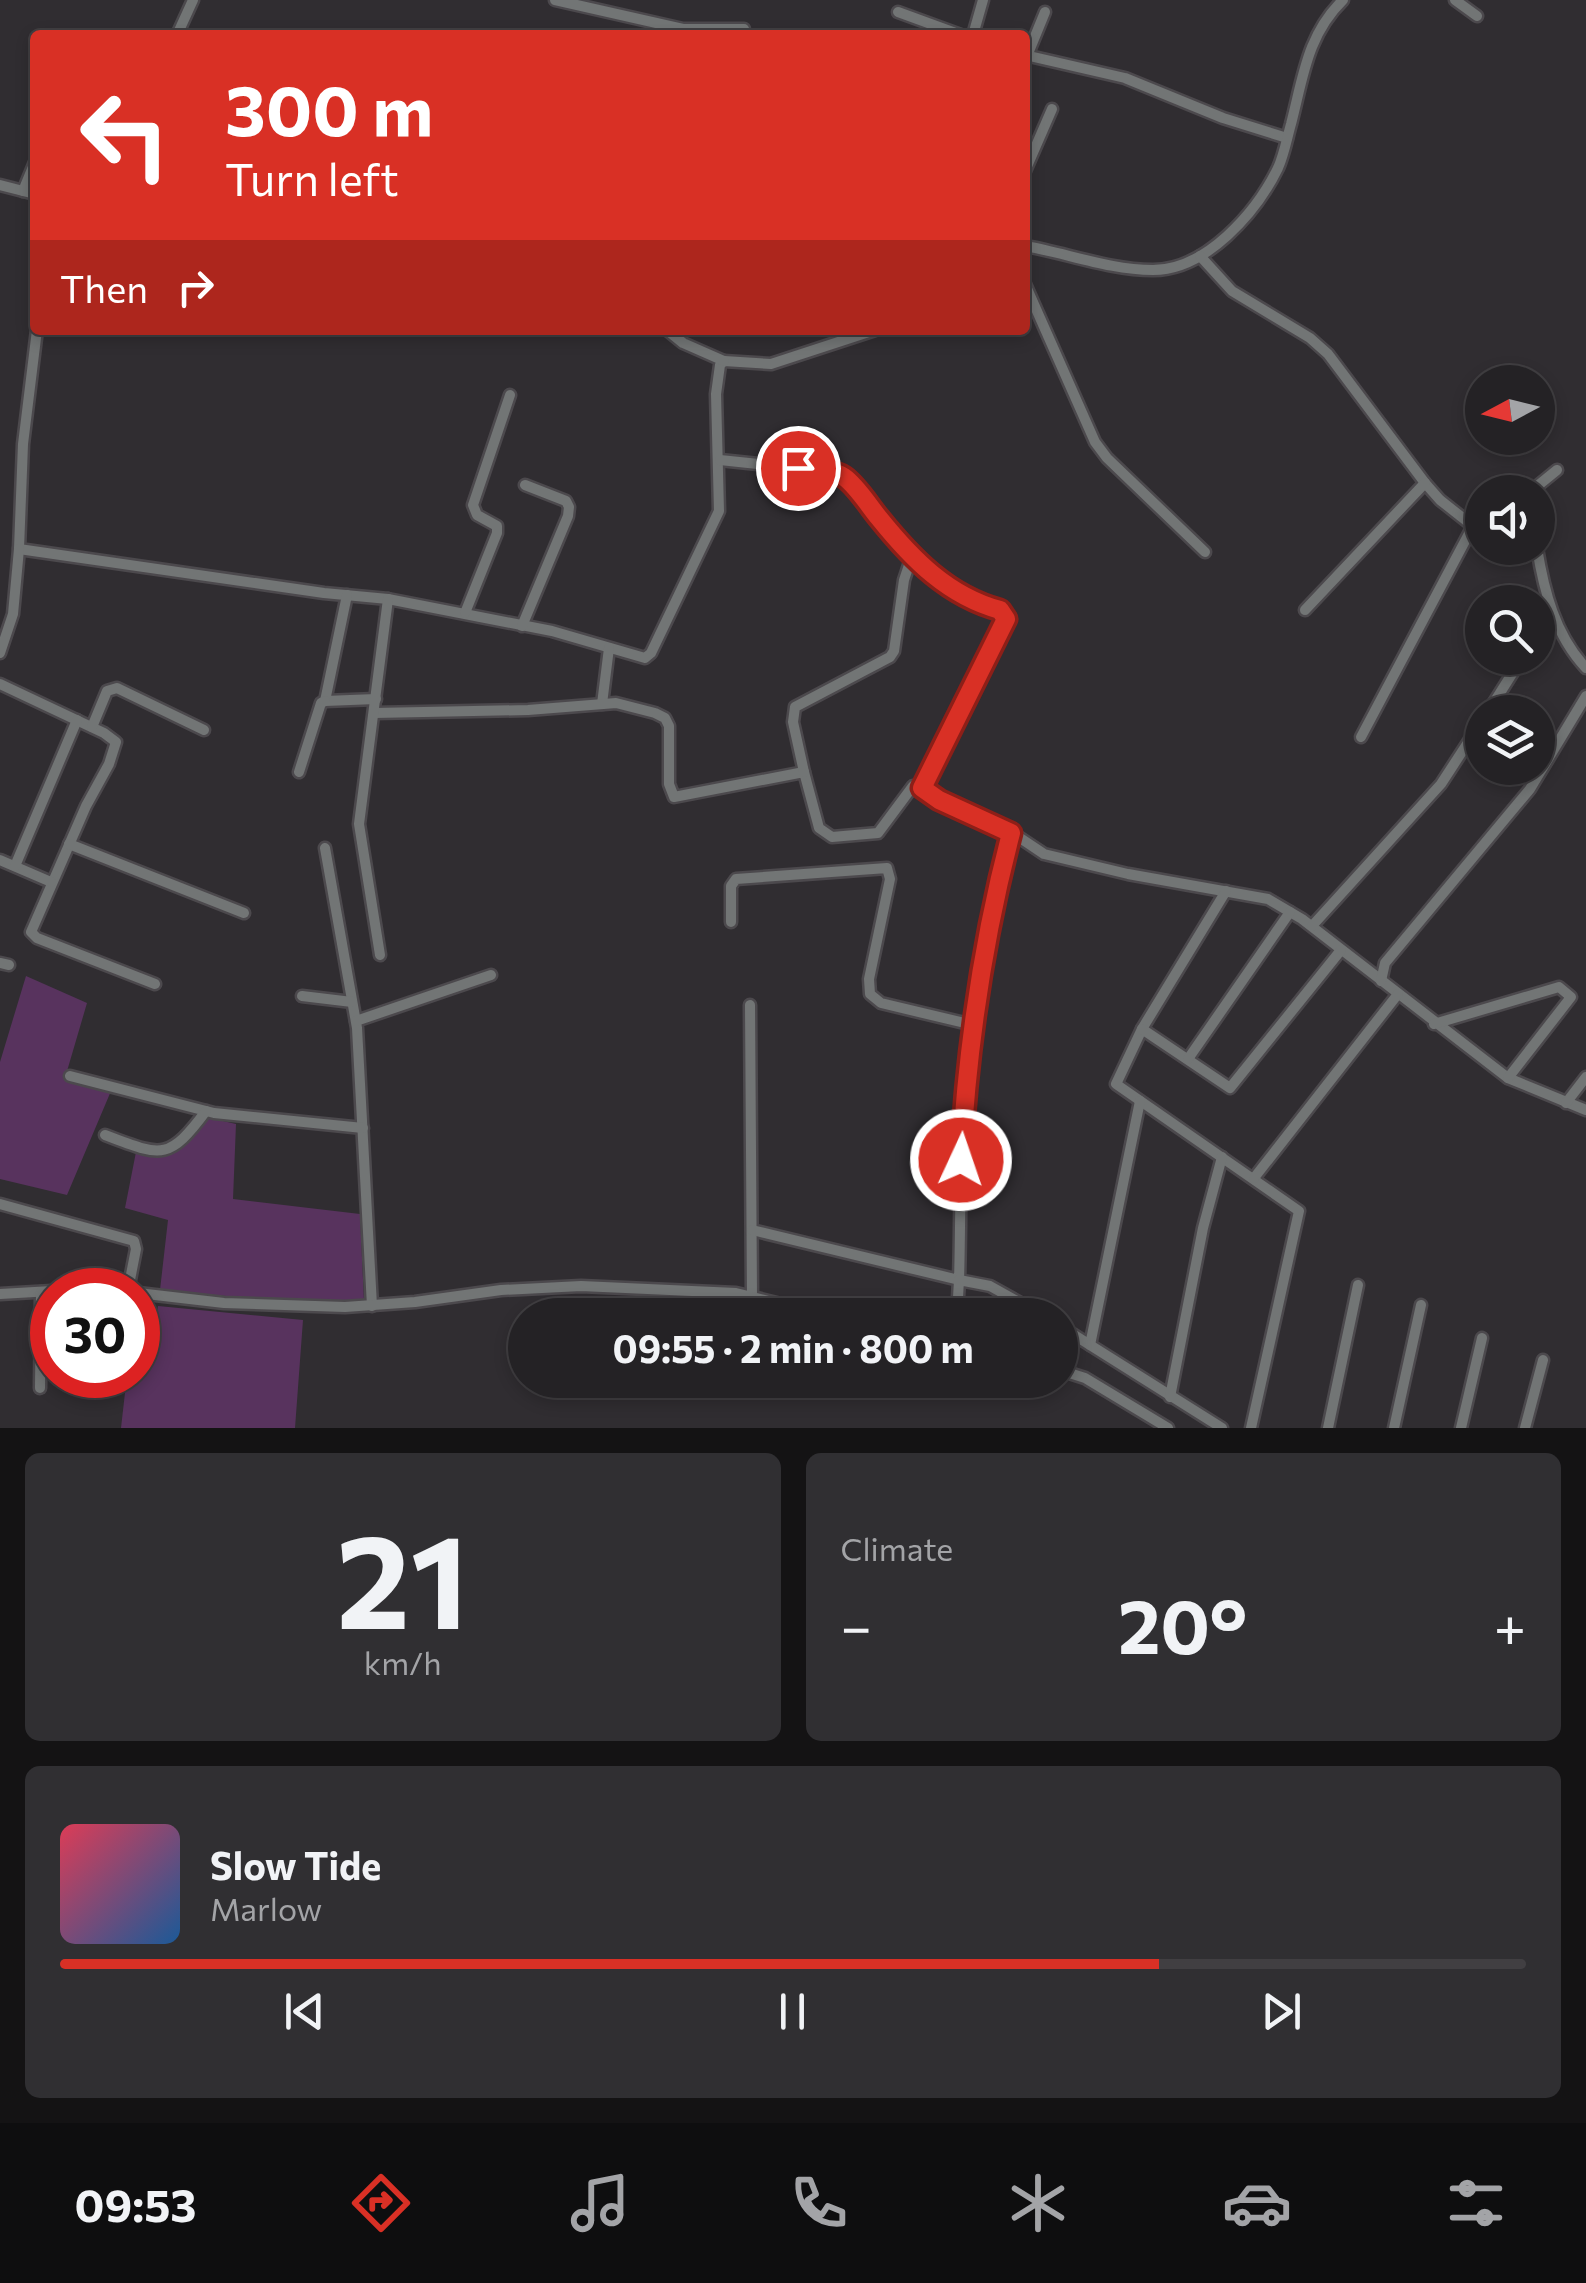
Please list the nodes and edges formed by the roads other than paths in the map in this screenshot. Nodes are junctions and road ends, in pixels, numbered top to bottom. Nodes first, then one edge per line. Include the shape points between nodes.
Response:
1 (193, 0) edge
2 (555, 0) edge
3 (983, 0) edge
4 (1342, 0) edge
5 (1456, 0) edge
6 (898, 12) dead end
7 (1045, 12) dead end
8 (1477, 16) dead end
9 (744, 28) dead end
10 (179, 30) edge
11 (947, 30) edge
12 (974, 30) edge
13 (1030, 47) edge
14 (1030, 57) edge
15 (1052, 108) dead end
16 (1287, 138) junction
17 (1030, 159) edge
18 (0, 185) edge
19 (29, 192) edge
20 (1030, 247) edge
21 (1200, 256) junction
22 (1030, 295) edge
23 (37, 335) edge
24 (674, 335) edge
25 (859, 335) edge
26 (724, 361) junction
27 (510, 395) dead end
28 (720, 460) junction
29 (1557, 470) dead end
30 (1551, 475) edge
31 (1425, 483) junction
32 (525, 484) dead end
33 (1465, 515) edge
34 (1465, 547) edge
35 (19, 549) junction
36 (1205, 552) dead end
37 (912, 556) junction
38 (347, 595) junction
39 (388, 599) junction
40 (1305, 610) dead end
41 (465, 612) junction
42 (1555, 618) edge
43 (522, 626) junction
44 (610, 648) junction
45 (0, 653) edge
46 (1586, 668) edge
47 (0, 684) edge
48 (1586, 696) edge
49 (376, 699) junction
50 (326, 701) junction
51 (602, 704) junction
52 (374, 713) junction
53 (77, 720) junction
54 (92, 727) junction
55 (204, 730) dead end
56 (1361, 736) dead end
57 (1465, 747) edge
58 (299, 772) dead end
59 (804, 772) junction
60 (922, 788) junction
61 (1011, 833) junction
62 (68, 844) junction
63 (326, 848) dead end
64 (0, 860) edge
65 (14, 866) junction
66 (51, 882) junction
67 (1226, 892) junction
68 (1290, 912) junction
69 (244, 913) dead end
70 (732, 922) dead end
71 (1312, 926) junction
72 (1341, 950) junction
73 (380, 955) dead end
74 (491, 976) dead end
75 (1382, 981) junction
76 (156, 984) dead end
77 (1398, 994) junction
78 (302, 996) dead end
79 (352, 1002) junction
80 (750, 1005) dead end
81 (356, 1022) junction
82 (1434, 1024) junction
83 (973, 1025) junction
84 (1142, 1029) junction
85 (1188, 1058) junction
86 (70, 1076) dead end
87 (1586, 1076) edge
88 (1508, 1078) junction
89 (1140, 1101) junction
90 (1566, 1102) junction
91 (1586, 1110) edge
92 (206, 1111) junction
93 (363, 1128) junction
94 (105, 1135) dead end
95 (1222, 1157) junction
96 (1254, 1178) junction
97 (0, 1204) edge
98 (752, 1230) junction
99 (132, 1268) edge
100 (959, 1280) junction
101 (1358, 1285) dead end
102 (30, 1292) edge
103 (0, 1294) edge
104 (160, 1296) edge
105 (752, 1297) junction
106 (756, 1298) edge
107 (958, 1298) edge
108 (1012, 1298) edge
109 (1421, 1305) dead end
110 (372, 1306) junction
111 (1078, 1337) edge
112 (1482, 1338) dead end
113 (1090, 1344) junction
114 (1543, 1360) dead end
115 (1078, 1376) edge
116 (1170, 1397) junction
117 (1168, 1428) edge
118 (1222, 1428) edge
119 (1252, 1428) edge
120 (1328, 1428) edge
121 (1394, 1428) edge
122 (1461, 1428) edge
123 (1525, 1428) edge

1 - 10 street
2 - 9 street via 683,29
3 - 12 street
4 - 16 street via 1323,22 1303,66
5 - 8 street
6 - 11 street
7 - 13 street
14 - 16 street via 1125,78
15 - 17 street
16 - 21 street via 1278,168 1254,205
18 - 19 street
20 - 21 street via 1154,270
21 - 31 street via 1232,291 1328,354
22 - 36 street via 1096,442
23 - 35 street
24 - 26 street
25 - 26 street via 770,364
26 - 28 street via 716,394
27 - 41 street via 473,505 497,533
28 - 37 street via 843,476
28 - 44 street via 718,511 651,653 638,658
29 - 30 street
31 - 33 street
31 - 40 street
32 - 43 street via 569,506
34 - 56 street
35 - 38 street
35 - 45 street via 13,614
37 - 59 street via 890,657 795,707
37 - 60 street via 958,594 1000,610 1006,619
38 - 39 street
38 - 50 street
39 - 41 street
39 - 49 street
41 - 43 street
42 - 46 street
43 - 44 street
44 - 51 street
47 - 53 street
48 - 75 street via 1530,789 1385,963
49 - 50 street
49 - 52 street
50 - 58 street
51 - 52 street
51 - 59 street via 665,718 674,797
52 - 73 street via 359,824
53 - 54 street
53 - 65 street
54 - 55 street via 107,692 117,688
54 - 62 street via 112,737 116,748
57 - 71 street via 1441,784
59 - 60 street via 819,828 832,838 878,833 913,786
60 - 61 street
61 - 67 street via 1055,857
61 - 83 street
62 - 66 street
62 - 69 street
63 - 79 street
64 - 65 street
65 - 66 street
66 - 76 street via 33,935
67 - 68 street via 1268,899
67 - 84 street
68 - 71 street
68 - 85 street
70 - 83 street via 736,878 887,868 870,994 881,1003
71 - 72 street
72 - 75 street
72 - 85 street via 1230,1088
74 - 81 street
75 - 77 street
77 - 82 street
77 - 96 street
78 - 79 street
79 - 81 street
80 - 98 street
81 - 93 street
82 - 88 street
82 - 88 street via 1559,986 1570,998
83 - 100 street
84 - 85 street
84 - 89 street via 1116,1084
86 - 92 street
87 - 90 street
88 - 90 street
89 - 95 street
89 - 113 street
90 - 91 street
92 - 93 street
92 - 94 street via 168,1151
93 - 110 street
95 - 96 street
95 - 116 street
96 - 119 street via 1299,1215
97 - 99 street via 134,1241
98 - 100 street
98 - 105 street
100 - 107 street
100 - 108 street
101 - 120 street
102 - 103 street
104 - 110 street via 308,1308
105 - 106 street
105 - 110 street via 558,1286
109 - 121 street
111 - 113 street
112 - 122 street
113 - 116 street
114 - 123 street
115 - 117 street
116 - 118 street

